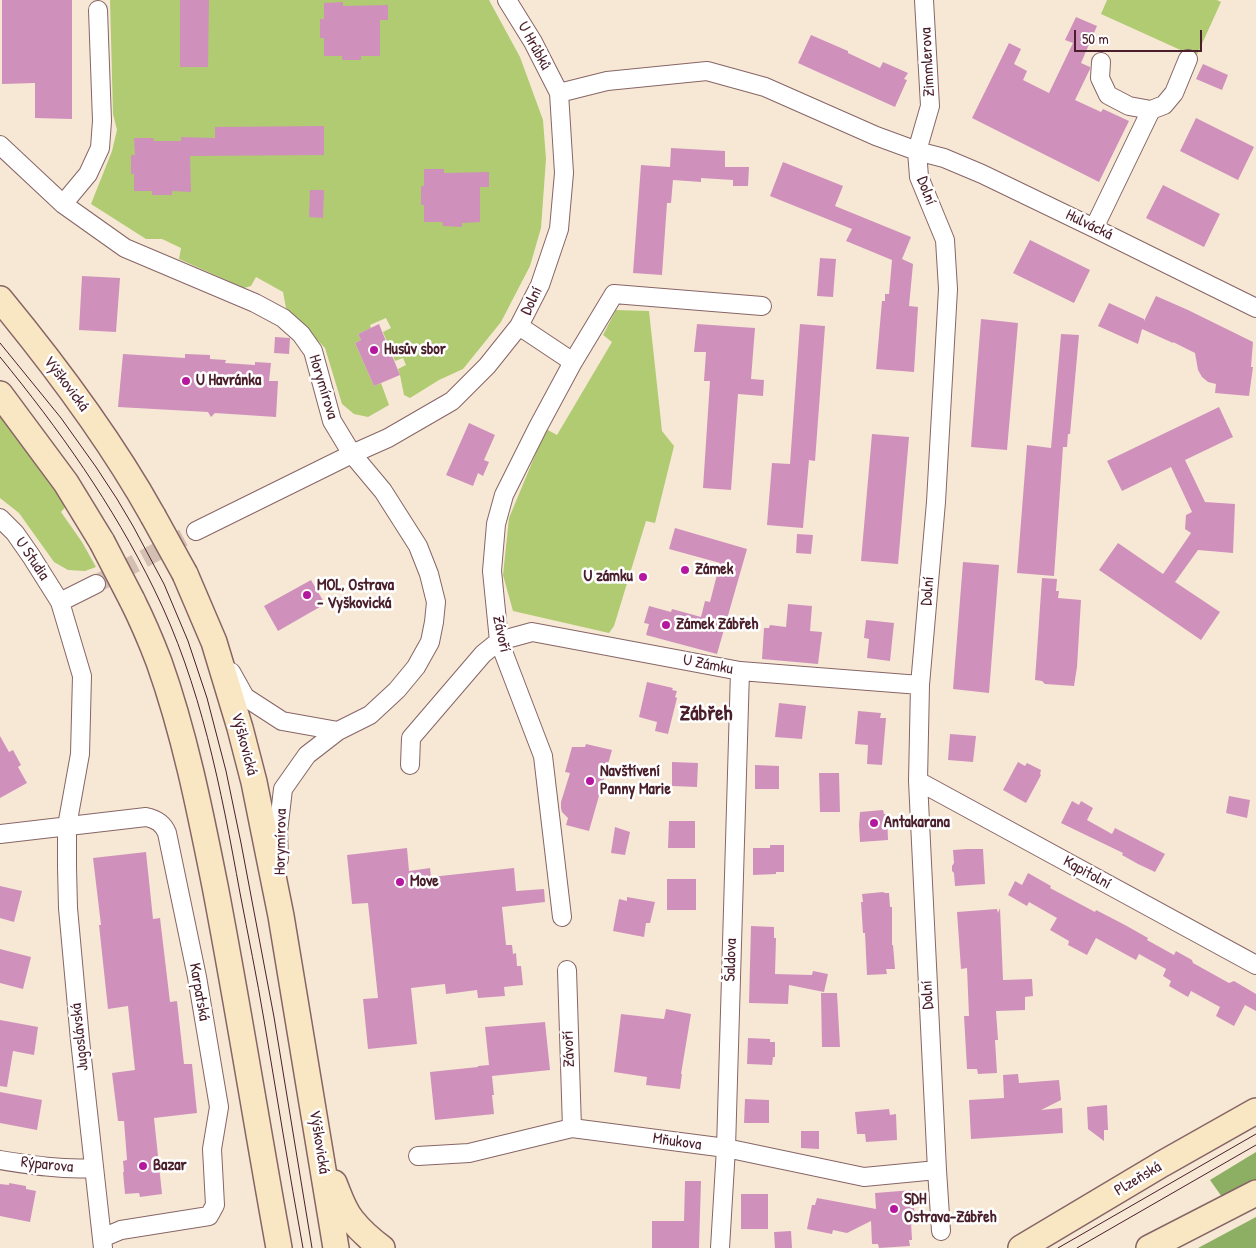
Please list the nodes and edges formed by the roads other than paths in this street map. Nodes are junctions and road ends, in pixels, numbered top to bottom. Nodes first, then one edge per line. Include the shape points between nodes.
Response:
1 (507, 0) edge
2 (924, 0) edge
3 (98, 10) dead end
4 (1188, 59) dead end
5 (1101, 62) dead end
6 (559, 93) junction
7 (1151, 110) junction
8 (0, 145) edge
9 (917, 151) junction
10 (63, 204) junction
11 (1094, 228) junction
12 (0, 299) edge
13 (762, 306) dead end
14 (1256, 308) edge
15 (519, 326) junction
16 (573, 362) junction
17 (0, 394) edge
18 (352, 454) junction
19 (0, 518) edge
20 (196, 531) tunnel mouth
21 (96, 584) tunnel mouth
22 (60, 602) junction
23 (214, 642) junction
24 (499, 642) junction
25 (740, 671) junction
26 (920, 685) junction
27 (338, 731) junction
28 (410, 765) dead end
29 (918, 781) junction
30 (68, 826) junction
31 (0, 834) edge
32 (281, 916) junction
33 (562, 917) dead end
34 (1256, 965) edge
35 (567, 970) dead end
36 (1256, 1111) edge
37 (572, 1128) junction
38 (726, 1148) junction
39 (320, 1151) junction
40 (418, 1156) dead end
41 (0, 1160) edge
42 (94, 1168) junction
43 (937, 1170) junction
44 (1256, 1193) edge
45 (942, 1232) dead end
46 (102, 1243) edge
47 (279, 1248) edge
48 (336, 1248) edge
49 (382, 1248) edge
50 (720, 1248) edge
51 (1020, 1248) edge
52 (1149, 1248) edge

1 - 6 street, U Hrůbků
2 - 9 street, Zimmlerova via 930,106
3 - 10 street via 100,148 88,174
4 - 7 street via 1174,93 1164,105
5 - 7 street via 1100,78 1108,95 1129,106
6 - 9 street via 607,81 707,71 764,87
6 - 15 street, Dolní via 564,174 559,229 540,285
7 - 11 street
8 - 10 street, Horymírova
9 - 11 street, Hulvácká via 976,171
9 - 26 street, Dolní via 919,178 946,240 948,289 936,502
10 - 18 street, Horymírova via 125,248 283,318 301,334 313,351 332,421
11 - 14 street, Hulvácká
12 - 23 street, Výškovická, bridge via 124,466 185,574
13 - 16 street, Závoří via 614,294
15 - 16 street
15 - 18 street, Dolní via 487,366 452,401 388,438
16 - 24 street, Závoří via 504,495 496,524 492,571
17 - 47 street, bridge via 60,476 102,542 132,600 169,694 200,810 231,967
18 - 20 street, Dolní
18 - 27 street, Horymírova via 383,491 418,546 436,602 430,642 416,667 398,690 370,715
19 - 22 street, U Studia via 15,533
21 - 22 street
22 - 30 street, U Studia via 82,676 80,754
23 - 27 street via 245,697 282,722
23 - 32 street, Výškovická via 250,765
24 - 25 street, U Zámku via 532,632
24 - 28 street via 483,654 410,738
24 - 33 street, Závoří via 543,756
25 - 26 street, U Zámku
25 - 38 street, Šaldova
26 - 29 street, Dolní
27 - 32 street, Horymírova via 307,754 284,789 278,832
29 - 34 street, Kapitolní
29 - 43 street, Dolní
30 - 31 street, Karpatská
30 - 42 street, Jugoslávská via 68,908
30 - 46 street, Karpatská via 146,817 157,820 167,832 197,977 219,1107 212,1149 215,1205 209,1216 121,1230
32 - 39 street, Výškovická
35 - 37 street, Závoří
36 - 51 street, Plzeňská
37 - 38 street, Mňukova
37 - 40 street, Mňukova via 469,1153
38 - 43 street, Mňukova via 864,1177
38 - 50 street, Šaldova
39 - 48 street, Výškovická
39 - 49 street via 352,1220
41 - 42 street, Rýparova via 74,1169
42 - 46 street, Jugoslávská
43 - 45 street, Dolní
44 - 52 street

